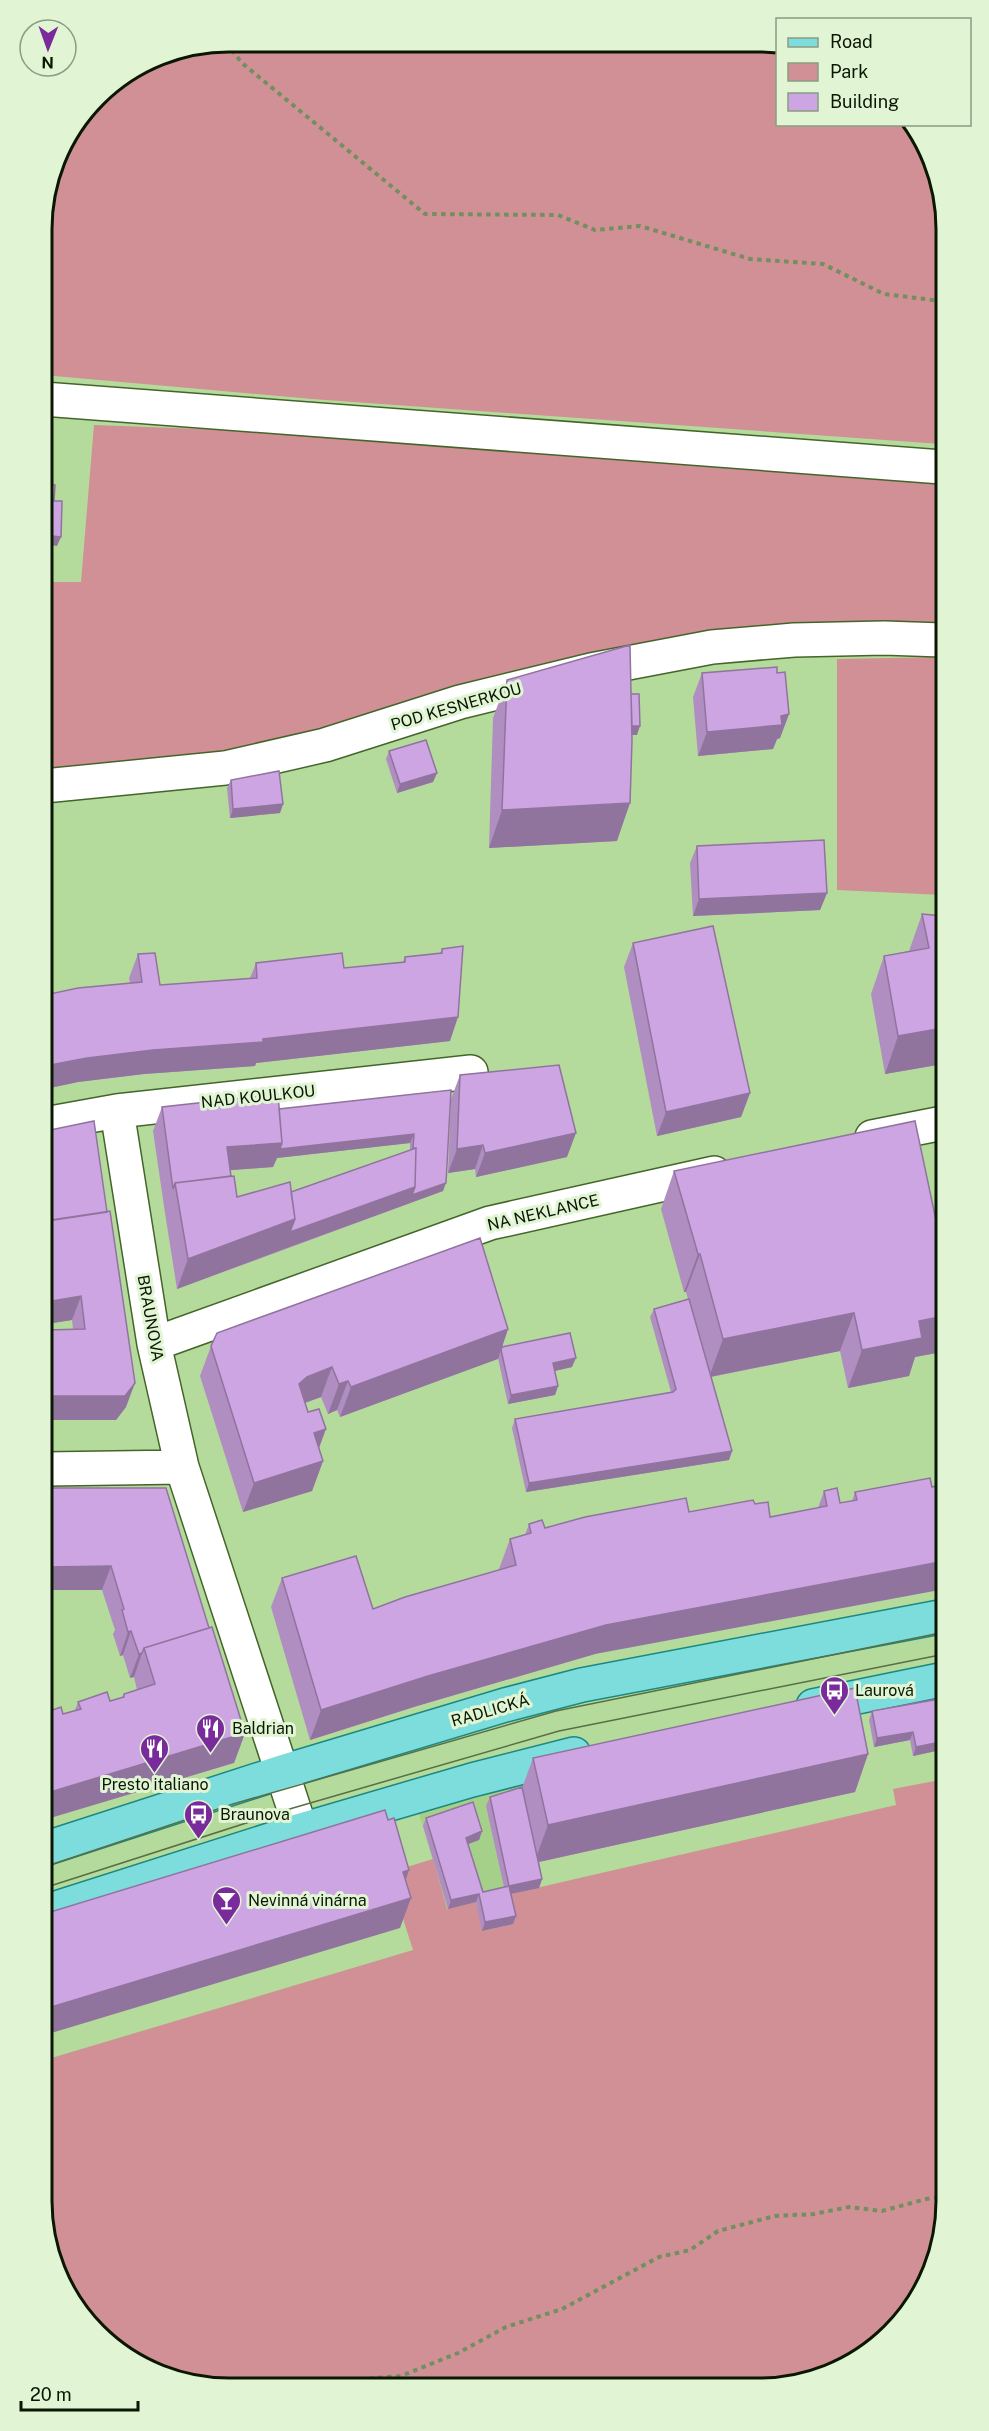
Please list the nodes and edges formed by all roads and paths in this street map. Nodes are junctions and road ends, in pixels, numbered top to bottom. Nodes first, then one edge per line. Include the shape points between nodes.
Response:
1 (234, 53) edge
2 (936, 300) edge
3 (53, 400) edge
4 (936, 467) edge
5 (936, 640) edge
6 (53, 785) edge
7 (471, 1072) edge
8 (117, 1111) junction
9 (53, 1123) edge
10 (926, 1136) edge
11 (846, 1143) edge
12 (743, 1166) edge
13 (154, 1344) junction
14 (182, 1467) junction
15 (52, 1469) edge
16 (936, 1618) edge
17 (936, 1681) edge
18 (783, 1712) edge
19 (598, 1749) edge
20 (282, 1772) junction
21 (301, 1830) junction
22 (52, 1846) edge
23 (52, 1909) edge
24 (936, 2198) edge
25 (379, 2378) edge

1 - 2 path via 425,214 558,215 595,230 640,226 750,259 823,264 884,294
3 - 4 street
5 - 6 street, POD KESNERKOU via 794,640 712,646 460,702 325,745 225,768
7 - 8 street, NAD KOULKOU
8 - 9 street, NAD KOULKOU
8 - 13 street, BRAUNOVA
10 - 11 street
12 - 13 street, NA NEKLANCE via 490,1223
13 - 14 street, BRAUNOVA
14 - 15 street
14 - 20 street, BRAUNOVA
16 - 20 main road, RADLICKÁ via 582,1685
17 - 18 main road
19 - 21 main road
20 - 21 street, BRAUNOVA
20 - 22 main road, RADLICKÁ
21 - 23 main road
24 - 25 path via 882,2211 849,2207 775,2216 718,2232 690,2250 659,2257 562,2309 506,2328 401,2376

